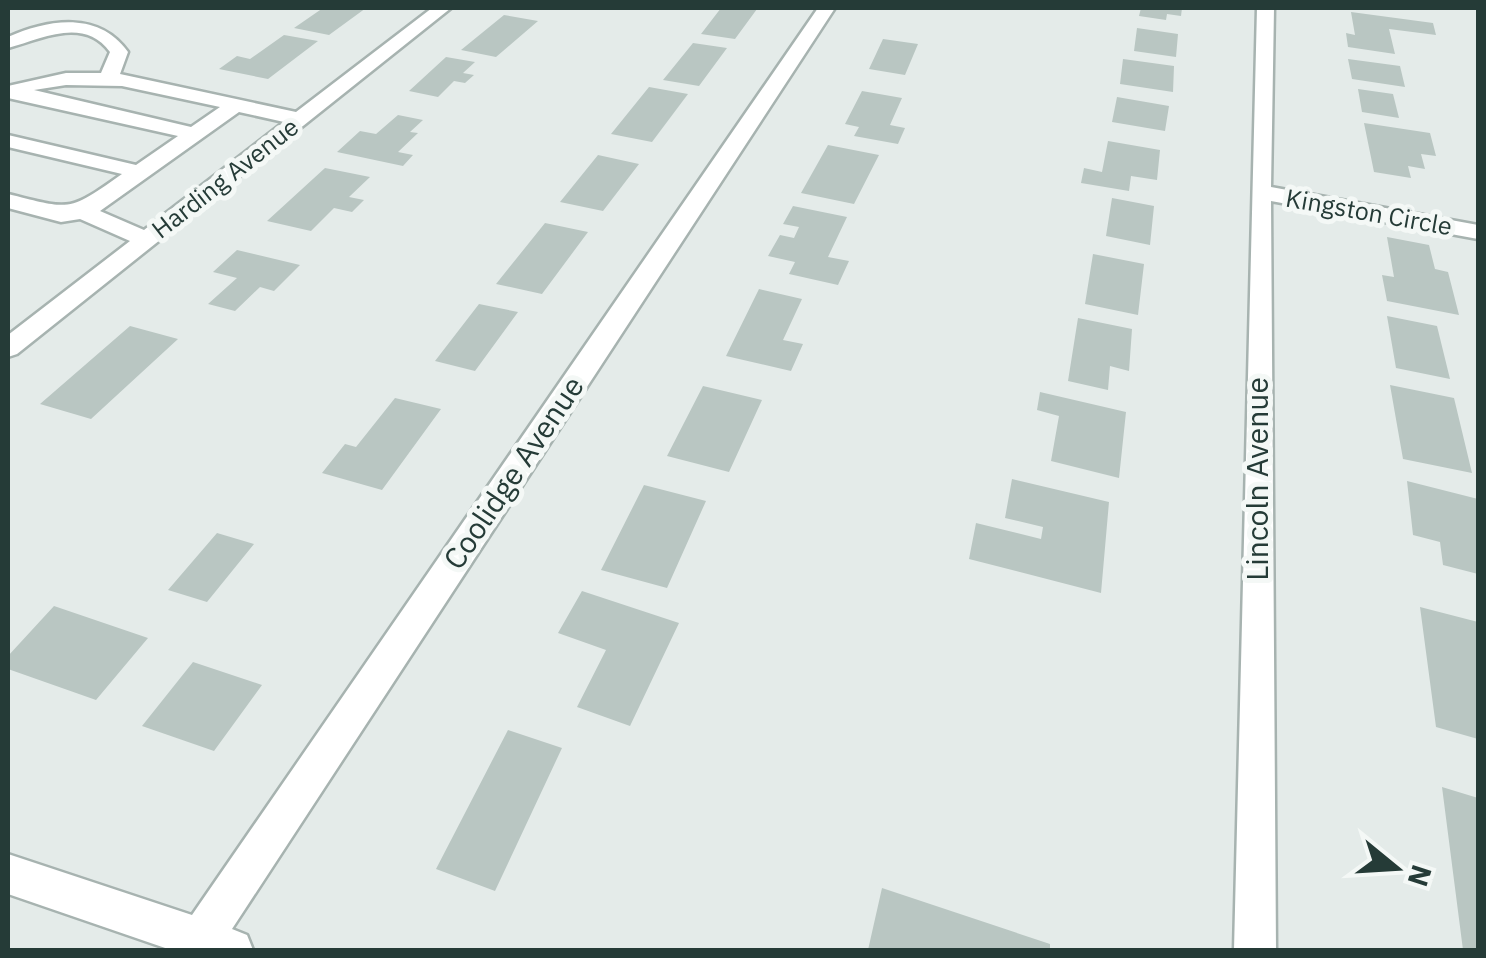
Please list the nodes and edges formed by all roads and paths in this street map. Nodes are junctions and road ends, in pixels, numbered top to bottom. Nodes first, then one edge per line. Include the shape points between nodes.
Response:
1 (442, 8) edge
2 (826, 8) edge
3 (1265, 8) edge
4 (8, 42) edge
5 (109, 77) junction
6 (9, 91) edge
7 (236, 105) junction
8 (299, 119) junction
9 (194, 134) junction
10 (8, 140) edge
11 (140, 172) junction
12 (1260, 192) junction
13 (8, 201) edge
14 (83, 212) junction
15 (1478, 232) edge
16 (146, 239) junction
17 (8, 348) edge
18 (13, 886) edge
19 (217, 945) edge
20 (1255, 950) edge

1 - 8 street, Harding Avenue
2 - 19 street, Coolidge Avenue
3 - 12 street, Lincoln Avenue
4 - 5 street via 49,27 99,34 119,52
5 - 6 street via 41,80
5 - 7 street
6 - 9 street
7 - 8 street
7 - 9 street
8 - 16 street, Harding Avenue
9 - 11 street
10 - 11 street
11 - 14 street
12 - 15 street, Kingston Circle
12 - 20 street, Lincoln Avenue
13 - 14 street via 60,215
14 - 16 street
16 - 17 street, Harding Avenue
18 - 19 street

